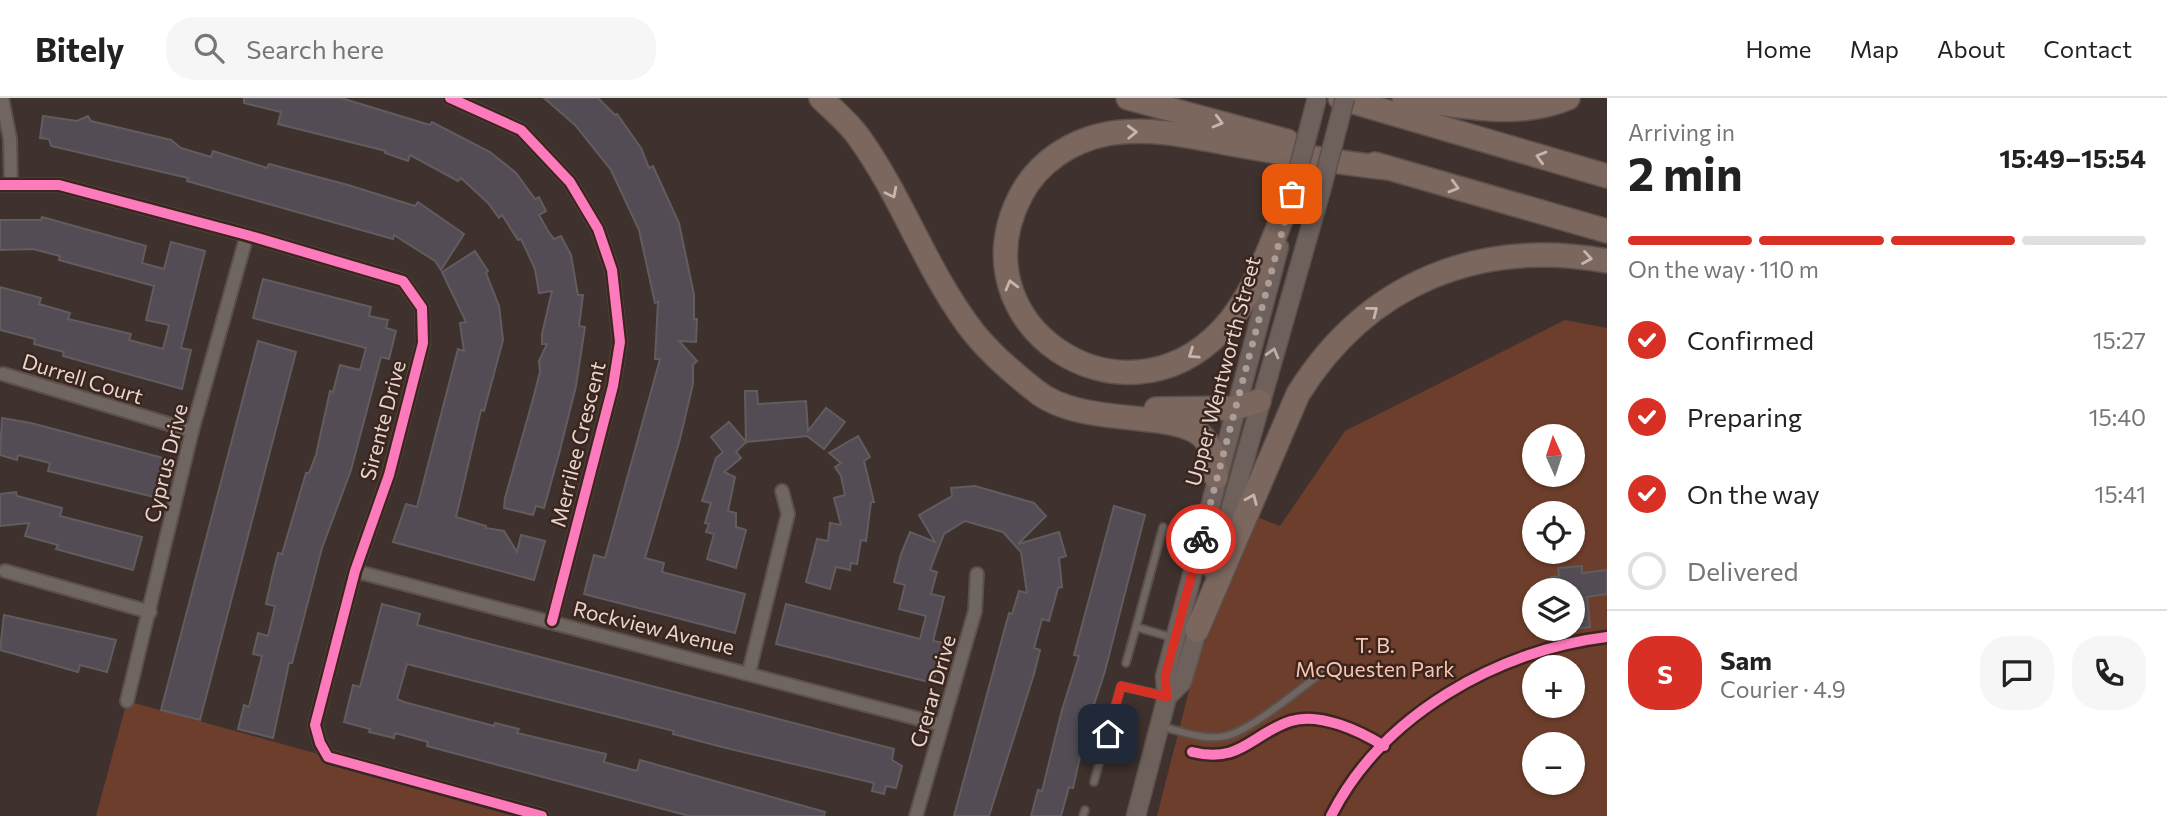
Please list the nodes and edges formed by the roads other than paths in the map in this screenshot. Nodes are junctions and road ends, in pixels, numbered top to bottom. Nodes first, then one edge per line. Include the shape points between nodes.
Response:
1 (2, 98) edge
2 (450, 98) edge
3 (821, 98) edge
4 (1128, 98) edge
5 (1317, 98) edge
6 (1343, 98) edge
7 (1404, 98) edge
8 (1568, 98) edge
9 (1388, 168) junction
10 (1607, 176) edge
11 (6, 184) edge
12 (1293, 192) junction
13 (1607, 231) edge
14 (247, 235) junction
15 (1607, 261) edge
16 (1000, 361) junction
17 (3, 374) dead end
18 (1259, 401) junction
19 (1235, 408) junction
20 (192, 431) junction
21 (1216, 477) junction
22 (782, 491) dead end
23 (1163, 527) dead end
24 (5, 571) dead end
25 (355, 571) junction
26 (977, 574) dead end
27 (150, 612) junction
28 (552, 621) junction
29 (1136, 627) junction
30 (1197, 630) junction
31 (1176, 638) junction
32 (1126, 663) dead end
33 (1330, 667) dead end
34 (749, 672) junction
35 (1167, 697) junction
36 (127, 701) dead end
37 (942, 724) junction
38 (1159, 727) junction
39 (1094, 782) dead end
40 (542, 816) edge
41 (916, 816) edge
42 (1136, 816) edge

1 - 11 street via 10,139
2 - 28 street, Merrilee Crescent via 521,130 570,182 598,229 612,270 620,342 613,386
3 -> 16 highway via 857,135 951,300
4 -> 9 highway
5 - 12 main road, Upper Wentworth Street, bridge
10 -> 6 highway
18 -> 6 main road, Upper Wentworth Street, bridge
7 - 8 highway via 1511,110
12 -> 9 highway via 1234,314 1204,346 1162,369 1118,374 1074,362 1042,340 1011,289 1007,244 1017,203 1041,168 1080,142 1115,133 1153,132
9 -> 13 highway
11 - 14 street, Sirente Drive via 59,185
12 - 19 main road, Upper Wentworth Street
14 - 20 street, Cyprus Drive
14 - 25 street, Sirente Drive via 403,281 422,307 423,343 389,475
30 -> 15 highway via 1290,411 1314,369 1350,329 1409,287 1479,261 1547,254
16 - 19 highway via 1058,390 1112,405
16 - 21 highway via 1040,394 1063,405 1107,417 1192,429 1209,446
17 - 20 street, Durrell Court
18 - 19 highway
18 - 30 main road, Upper Wentworth Street
19 - 21 main road, Upper Wentworth Street
20 - 27 street, Cyprus Drive
21 - 31 main road, Upper Wentworth Street
22 - 34 street via 788,514
23 - 29 lane
24 - 27 street
25 - 28 street, Rockview Avenue
25 - 40 street, Sirente Drive via 315,725 328,757
26 - 37 street, Crerar Drive via 975,611
27 - 36 street, Cyprus Drive
28 - 34 street, Rockview Avenue
29 - 31 lane
29 - 32 lane
30 - 35 main road, Upper Wentworth Street via 1182,682
31 - 35 main road, Upper Wentworth Street via 1165,677
33 - 38 lane via 1241,730 1224,737
34 - 37 street, Rockview Avenue
35 - 38 main road, Upper Wentworth Street
35 - 39 lane via 1121,686
37 - 41 street, Crerar Drive
38 - 42 main road, Upper Wentworth Street

